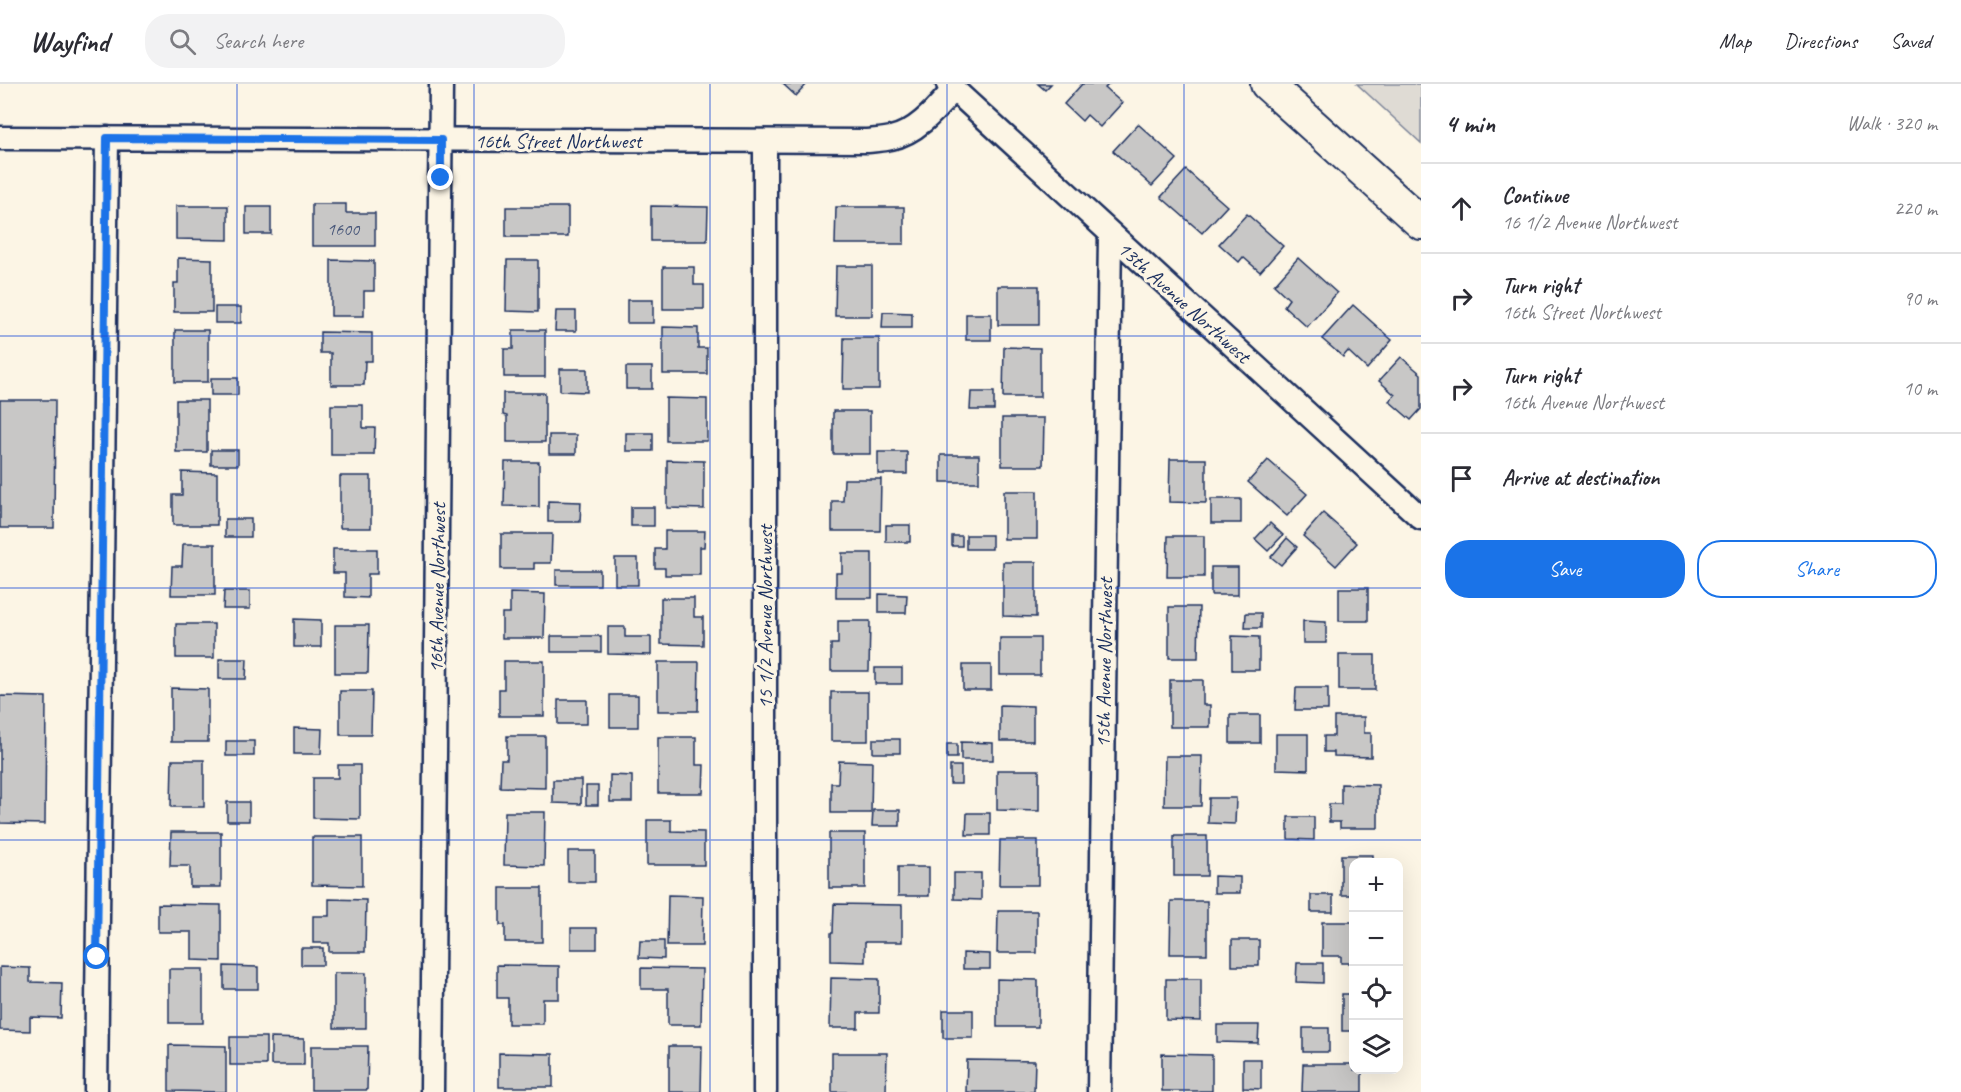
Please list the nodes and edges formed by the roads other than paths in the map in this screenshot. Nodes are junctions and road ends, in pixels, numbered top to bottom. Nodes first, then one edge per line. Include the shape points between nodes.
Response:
1 (441, 84) edge
2 (1267, 84) edge
3 (951, 86) edge
4 (0, 138) edge
5 (107, 138) junction
6 (441, 140) junction
7 (765, 142) junction
8 (1421, 222) edge
9 (1110, 234) junction
10 (1421, 518) edge
11 (96, 1092) edge
12 (432, 1092) edge
13 (765, 1092) edge
14 (1099, 1092) edge

1 - 6 street, 16th Avenue Northwest
2 - 8 main road
3 - 7 street, 16th Street Northwest via 931,115 893,138
3 - 9 street, 13th Avenue Northwest
4 - 5 street, 16th Street Northwest
5 - 6 street, 16th Street Northwest
5 - 11 street
6 - 7 street, 16th Street Northwest
6 - 12 street, 16th Avenue Northwest
7 - 13 street, 15 1/2 Avenue Northwest
9 - 10 street, 13th Avenue Northwest
9 - 14 street, 15th Avenue Northwest

